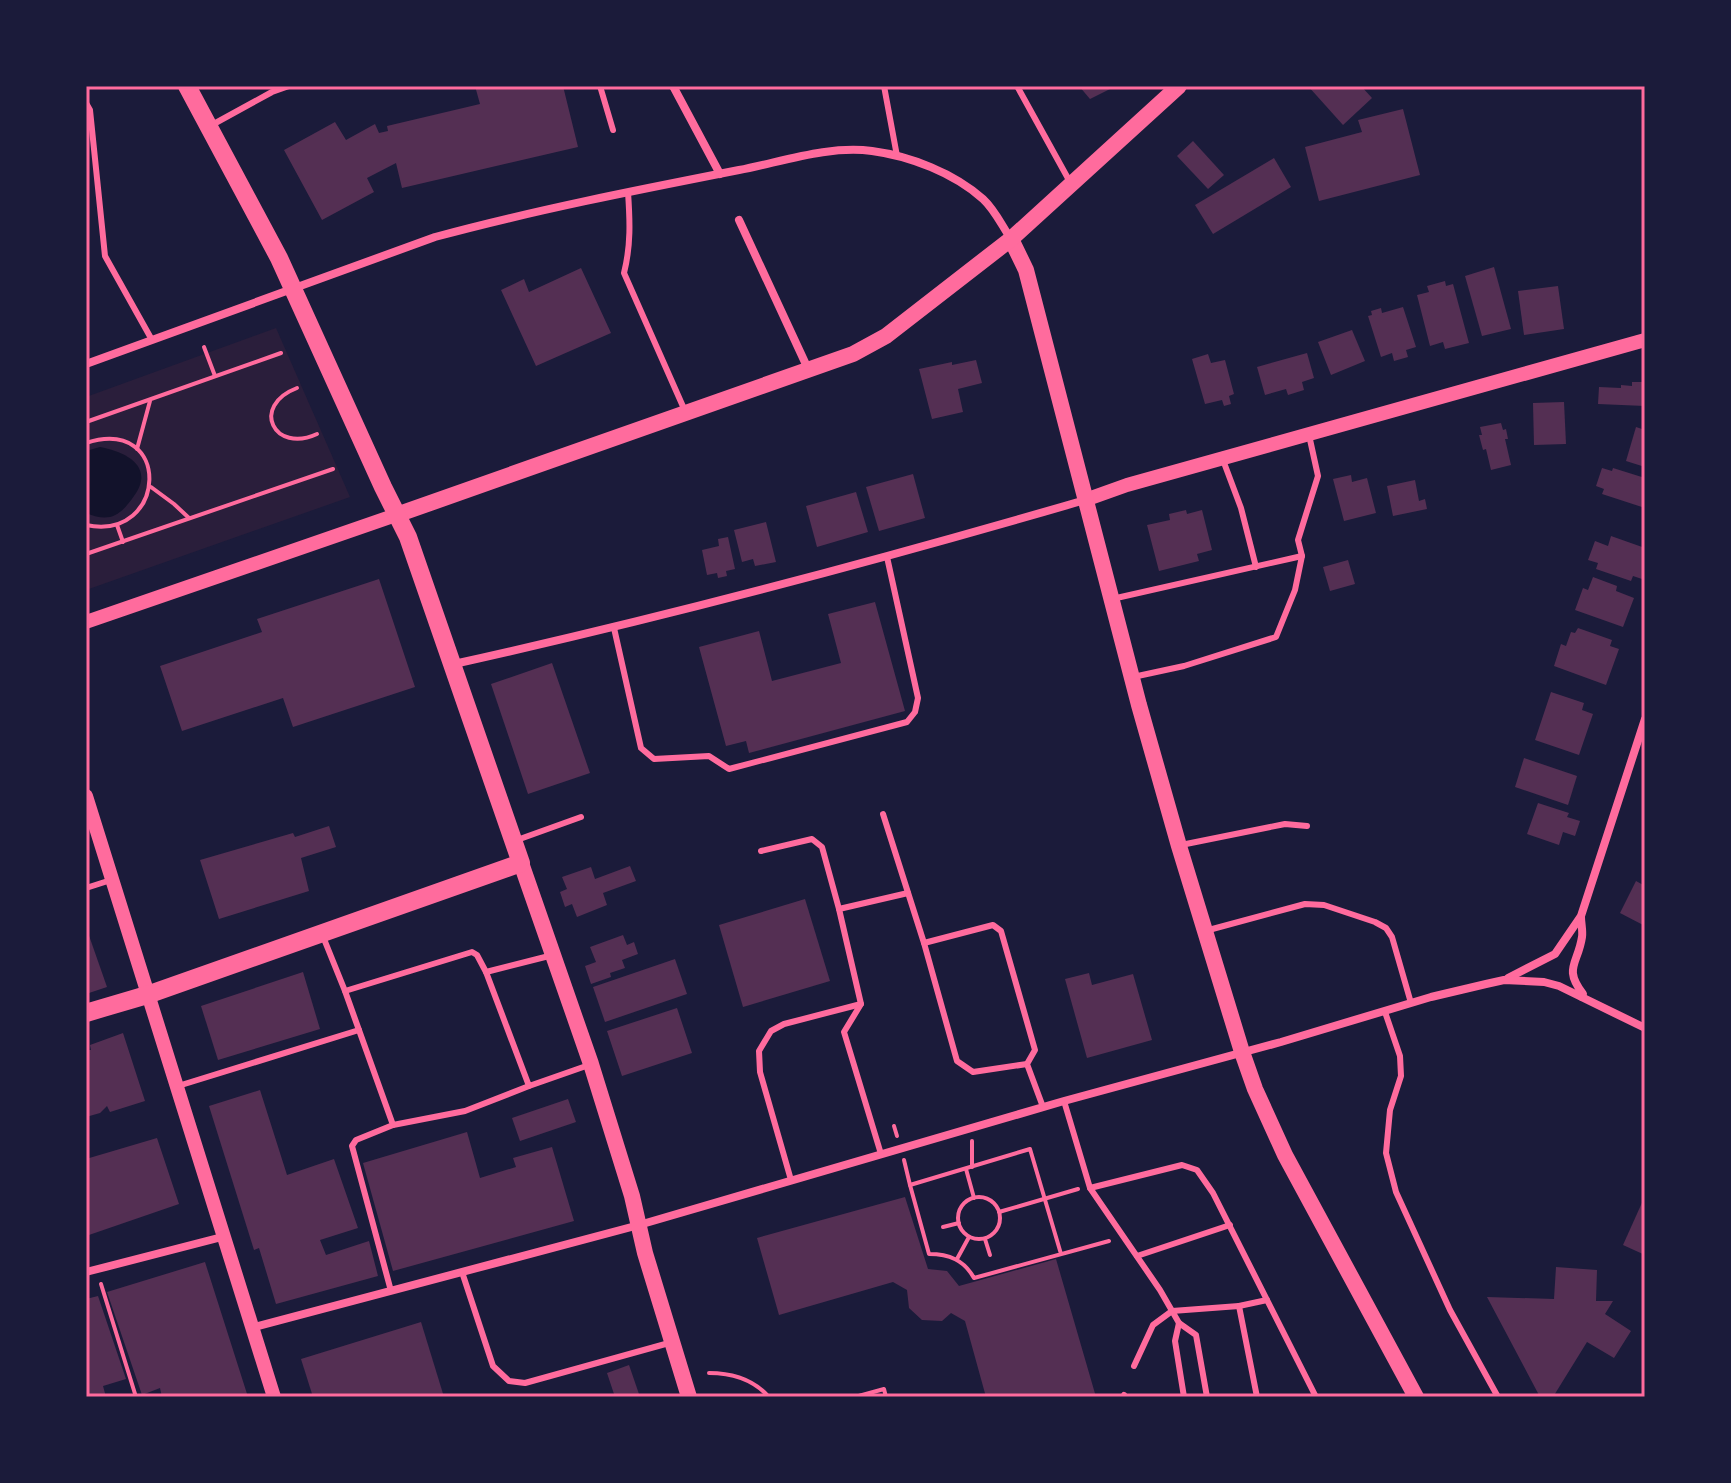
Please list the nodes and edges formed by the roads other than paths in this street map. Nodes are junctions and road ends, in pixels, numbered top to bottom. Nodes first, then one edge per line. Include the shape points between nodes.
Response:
1 (187, 86) edge
2 (289, 86) edge
3 (600, 86) edge
4 (673, 86) edge
5 (884, 86) edge
6 (1017, 86) edge
7 (1179, 86) edge
8 (86, 103) edge
9 (208, 127) junction
10 (613, 130) dead end
11 (897, 156) junction
12 (720, 174) junction
13 (1072, 185) junction
14 (628, 192) junction
15 (739, 220) dead end
16 (1011, 239) junction
17 (292, 289) junction
18 (152, 340) junction
19 (1645, 340) edge
20 (86, 364) edge
21 (809, 372) junction
22 (686, 414) junction
23 (1309, 435) junction
24 (1223, 459) junction
25 (1085, 500) junction
26 (399, 514) junction
27 (1302, 556) junction
28 (887, 557) junction
29 (1256, 567) junction
30 (1112, 599) junction
31 (86, 622) edge
32 (614, 628) junction
33 (454, 664) junction
34 (1132, 678) junction
35 (1645, 719) edge
36 (86, 796) edge
37 (883, 814) dead end
38 (581, 817) dead end
39 (1307, 826) dead end
40 (513, 841) junction
41 (1179, 846) junction
42 (761, 851) dead end
43 (521, 863) junction
44 (111, 880) junction
45 (86, 888) edge
46 (908, 893) junction
47 (839, 909) junction
48 (1581, 916) junction
49 (1204, 931) junction
50 (321, 932) junction
51 (924, 943) junction
52 (553, 955) junction
53 (486, 972) junction
54 (1504, 980) junction
55 (345, 991) junction
56 (147, 995) junction
57 (1582, 997) junction
58 (1411, 1003) junction
59 (861, 1004) junction
60 (1385, 1012) junction
61 (86, 1013) edge
62 (1645, 1028) edge
63 (359, 1030) junction
64 (1242, 1052) junction
65 (591, 1064) junction
66 (1027, 1064) junction
67 (529, 1086) junction
68 (175, 1087) junction
69 (1064, 1101) junction
70 (1043, 1107) junction
71 (393, 1125) junction
72 (881, 1154) junction
73 (791, 1180) junction
74 (1090, 1187) junction
75 (639, 1225) junction
76 (1230, 1225) junction
77 (222, 1237) junction
78 (1137, 1256) junction
79 (86, 1272) edge
80 (462, 1272) junction
81 (391, 1291) junction
82 (1267, 1300) junction
83 (1239, 1306) junction
84 (1172, 1311) junction
85 (1179, 1323) junction
86 (251, 1328) junction
87 (672, 1342) junction
88 (1134, 1366) dead end
89 (274, 1397) edge
90 (689, 1397) edge
91 (1183, 1397) edge
92 (1207, 1397) edge
93 (1257, 1397) edge
94 (1316, 1397) edge
95 (1416, 1397) edge
96 (1498, 1397) edge

1 - 9 main road
2 - 9 lane
3 - 10 lane
4 - 12 street
5 - 11 lane
6 - 13 lane
7 - 13 main road
8 - 18 lane via 105,256
9 - 17 main road
11 - 12 street via 870,150 833,152
11 - 16 street via 964,185 984,200
12 - 14 street
13 - 16 main road
14 - 17 street via 435,237
14 - 22 lane via 631,234 624,273
15 - 21 street
16 - 21 main road via 886,336
16 - 25 main road via 1026,270
17 - 18 street
17 - 26 main road
18 - 20 street
19 - 23 street
21 - 22 main road
22 - 26 main road
23 - 24 street
23 - 27 lane via 1318,476 1298,540
24 - 25 street
24 - 29 lane
25 - 28 street
25 - 30 main road
26 - 31 street
26 - 33 main road
27 - 29 lane
27 - 34 lane via 1276,637
28 - 32 street
28 - 32 lane via 918,698 915,712 907,722 729,769 709,756 654,759 641,748
29 - 30 lane
30 - 34 main road
32 - 33 street
33 - 40 main road
34 - 41 main road
35 - 48 street
36 - 44 street
37 - 46 lane
38 - 40 lane
39 - 41 lane via 1285,824
40 - 43 main road
41 - 49 main road
42 - 47 lane via 812,839 822,847
43 - 50 main road
43 - 52 main road
44 - 45 lane
44 - 56 street
46 - 47 lane
46 - 51 lane
47 - 59 lane
48 - 54 street via 1555,954
48 - 57 street via 1582,936 1572,970
49 - 58 lane via 1305,904 1375,922 1392,937
49 - 64 main road
50 - 55 lane
50 - 56 main road
51 - 66 lane via 957,1061 973,1072
51 - 66 lane via 993,925 1001,931 1035,1050
52 - 53 lane
52 - 65 main road
53 - 55 lane via 472,952
53 - 67 lane
54 - 57 street via 1544,982
54 - 58 street
55 - 63 lane
56 - 61 main road
56 - 68 street
57 - 62 street
58 - 60 street
59 - 72 lane via 844,1032
59 - 73 lane via 784,1024 771,1031 759,1051 760,1072
60 - 64 street
60 - 96 lane via 1400,1056 1386,1153 1396,1192 1450,1310
63 - 68 lane
63 - 71 lane
64 - 69 street
64 - 95 main road via 1285,1155
65 - 67 lane
65 - 75 main road
66 - 70 lane
67 - 71 lane via 465,1111
68 - 77 street
69 - 70 street
69 - 74 lane
70 - 72 street
71 - 81 lane via 352,1146
72 - 73 street
73 - 75 street
74 - 76 lane via 1182,1165 1197,1170
74 - 78 lane
75 - 80 street
75 - 87 main road
76 - 78 lane
76 - 82 lane
77 - 79 street
77 - 86 street
78 - 84 lane
80 - 81 street
80 - 87 lane via 493,1366 509,1381 525,1383
81 - 86 street
82 - 83 lane
82 - 94 lane
83 - 84 lane
83 - 93 lane
84 - 85 lane
84 - 88 lane via 1153,1325
85 - 91 lane via 1175,1341
85 - 92 lane via 1196,1335
86 - 89 street
87 - 90 main road

